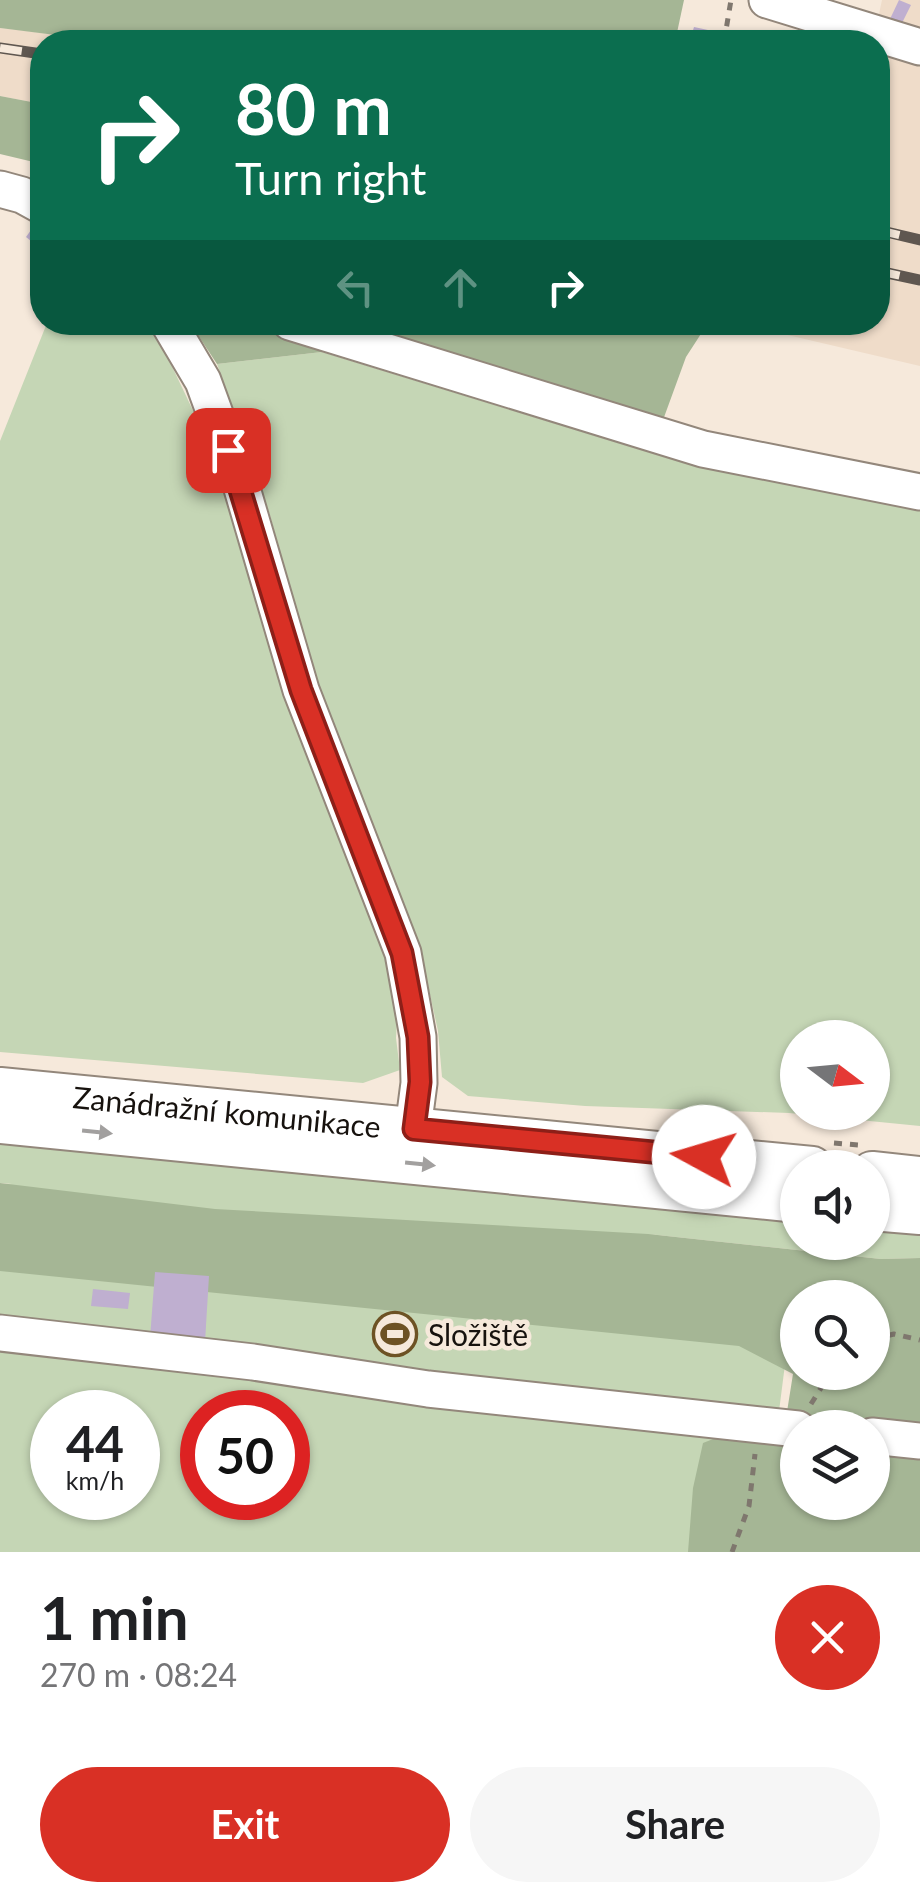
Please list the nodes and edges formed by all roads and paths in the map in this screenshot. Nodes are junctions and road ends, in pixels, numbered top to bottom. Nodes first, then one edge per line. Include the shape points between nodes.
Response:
1 (731, 0) edge
2 (767, 0) edge
3 (726, 30) edge
4 (838, 30) edge
5 (890, 42) edge
6 (920, 47) edge
7 (0, 189) edge
8 (30, 199) edge
9 (176, 335) edge
10 (332, 335) edge
11 (920, 492) edge
12 (0, 1089) edge
13 (0, 1122) edge
14 (414, 1129) junction
15 (780, 1165) edge
16 (890, 1175) edge
17 (920, 1178) edge
18 (780, 1199) edge
19 (890, 1210) edge
20 (920, 1213) edge
21 (0, 1333) edge
22 (890, 1335) edge
23 (920, 1340) edge
24 (760, 1426) junction
25 (780, 1427) edge
26 (890, 1438) edge
27 (920, 1442) edge
28 (732, 1552) edge

1 - 3 path
2 - 4 street
5 - 6 street
7 - 8 street
9 - 14 street via 203,381 301,690 402,953 418,1037
10 - 11 street via 702,449
12 - 14 main road, Zanádražní komunikace
13 -> 18 main road, Zanádražní komunikace
14 - 15 main road, Zanádražní komunikace
16 - 17 main road
19 - 20 main road
21 - 24 street
22 - 23 path
24 - 25 street
24 - 28 path via 749,1506
26 - 27 street

